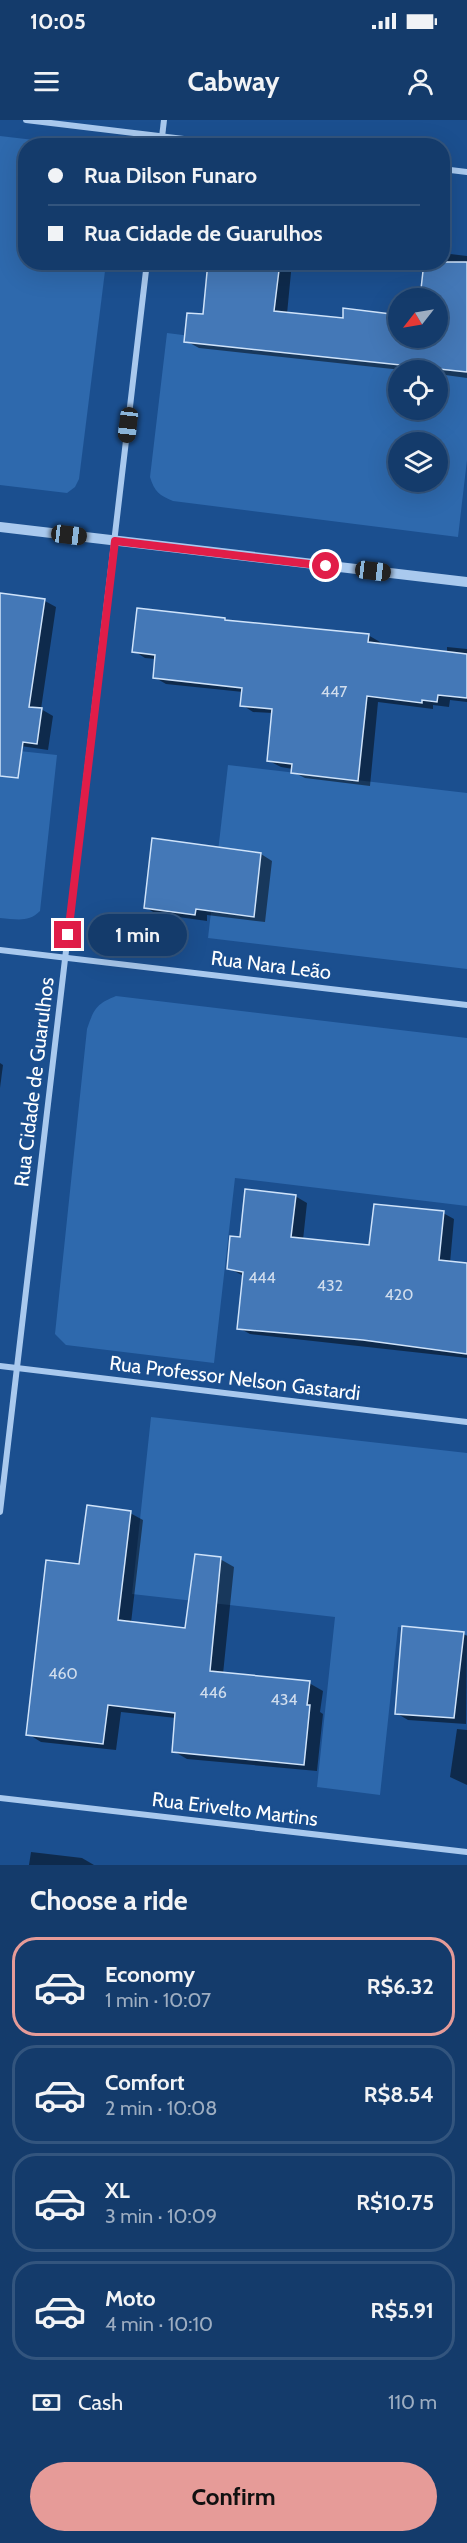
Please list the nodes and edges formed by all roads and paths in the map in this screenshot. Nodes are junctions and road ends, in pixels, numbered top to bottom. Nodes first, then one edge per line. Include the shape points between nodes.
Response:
1 (26, 120) edge
2 (164, 120) edge
3 (162, 136) junction
4 (178, 138) edge
5 (450, 170) edge
6 (467, 172) edge
7 (146, 270) edge
8 (0, 527) edge
9 (115, 541) junction
10 (467, 582) edge
11 (0, 950) edge
12 (65, 958) junction
13 (467, 1005) edge
14 (0, 1366) edge
15 (17, 1368) junction
16 (467, 1422) edge
17 (0, 1512) edge
18 (0, 1798) edge
19 (467, 1852) edge

1 - 3 street
2 - 3 street
3 - 4 street
5 - 6 street
7 - 9 street, Rua Cidade de Guarulhos
8 - 9 street
9 - 10 street
9 - 12 street, Rua Cidade de Guarulhos
11 - 12 street, Rua Nara Leão
12 - 13 street, Rua Nara Leão
12 - 15 street, Rua Cidade de Guarulhos
14 - 15 street, Rua Professor Nelson Gastardi
15 - 16 street, Rua Professor Nelson Gastardi
15 - 17 street, Rua Cidade de Guarulhos
18 - 19 street, Rua Erivelto Martins

